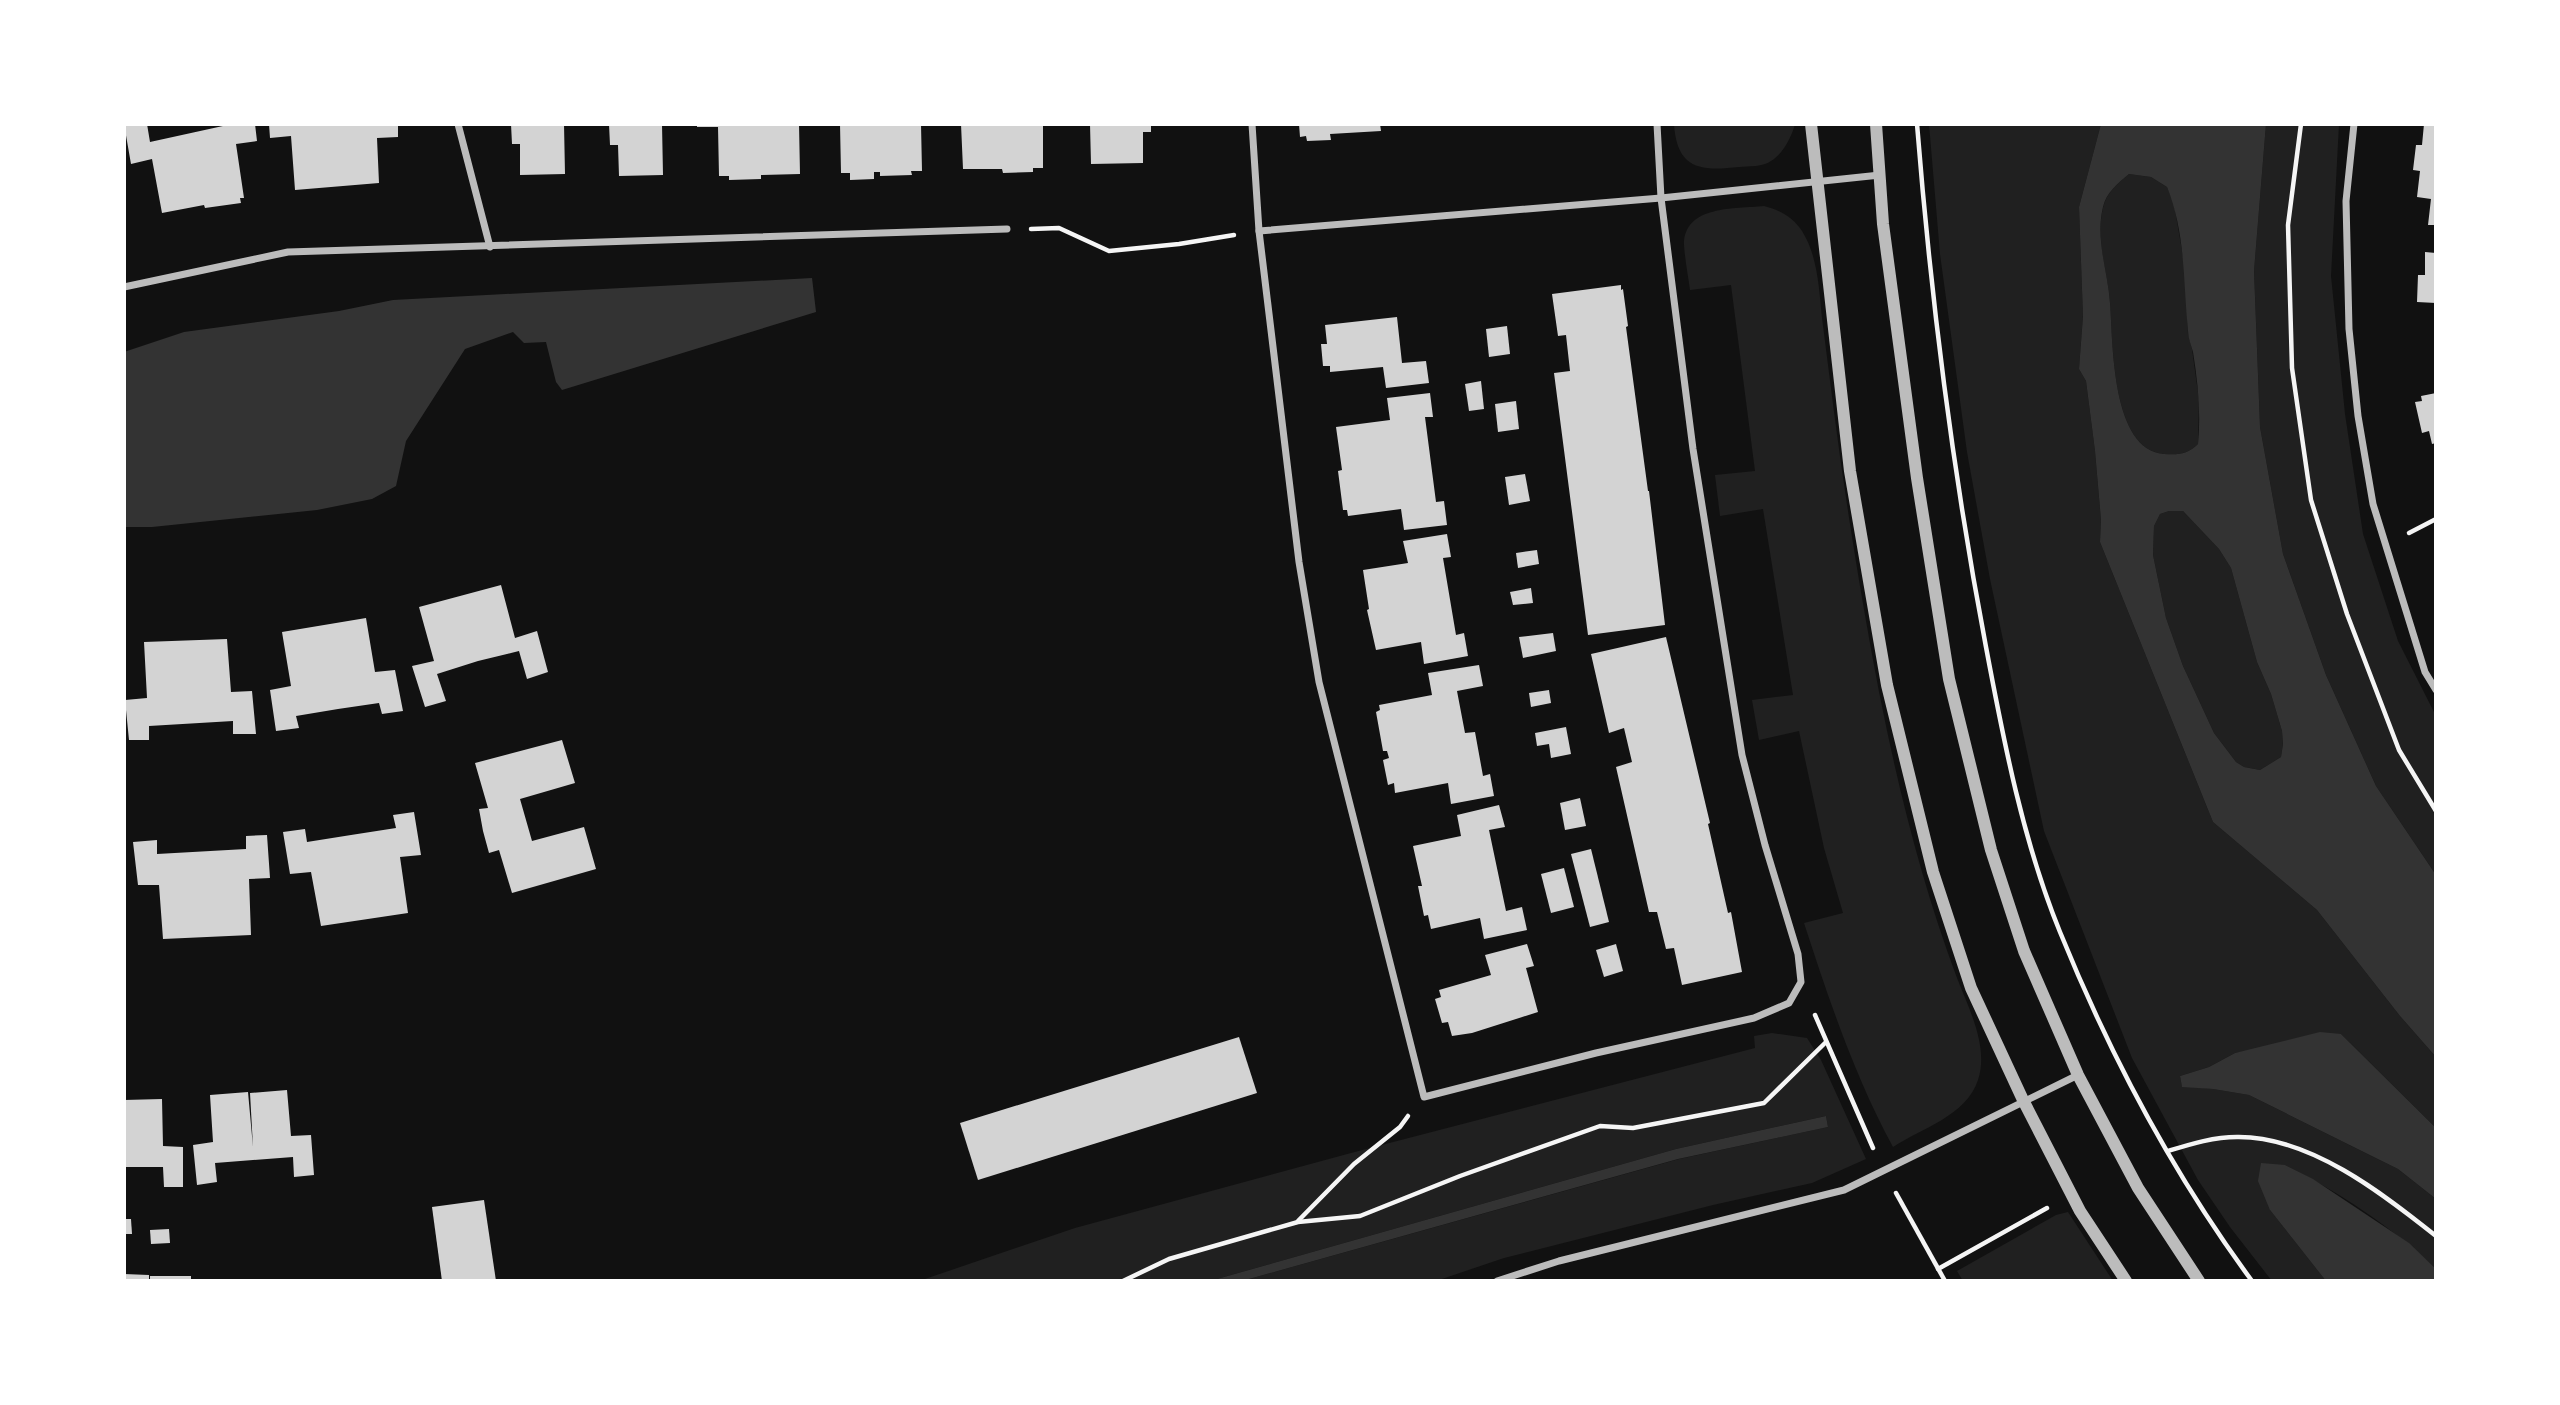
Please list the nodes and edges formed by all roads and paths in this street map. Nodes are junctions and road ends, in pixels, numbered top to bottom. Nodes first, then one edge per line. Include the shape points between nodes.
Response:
1 (458, 124) edge
2 (1252, 124) edge
3 (1657, 124) edge
4 (1811, 124) edge
5 (1876, 124) edge
6 (1917, 124) edge
7 (2301, 124) edge
8 (2354, 124) edge
9 (1880, 175) junction
10 (1817, 181) junction
11 (1661, 198) junction
12 (1007, 229) joint
13 (1259, 231) junction
14 (490, 247) junction
15 (124, 287) edge
16 (2436, 690) edge
17 (2436, 811) edge
18 (1801, 982) junction
19 (1826, 1042) junction
20 (2078, 1075) junction
21 (1424, 1097) junction
22 (2023, 1100) junction
23 (2168, 1151) junction
24 (1884, 1171) junction
25 (1298, 1222) junction
26 (2436, 1236) edge
27 (1123, 1281) edge
28 (1497, 1281) edge
29 (1945, 1281) edge
30 (2126, 1281) edge
31 (2199, 1281) edge
32 (2252, 1281) edge

1 - 14 street
2 - 13 street
3 - 11 street
4 - 10 street
5 - 9 street
6 - 23 path via 1941,375 1974,585 2025,828 2059,930 2114,1055
7 - 17 path via 2288,238 2292,368 2311,500 2347,614 2399,750
8 - 16 street via 2346,201 2349,329 2358,416 2374,504 2425,672
9 - 10 street
9 - 20 street via 1917,478 1949,679 1995,863 2024,951
10 - 11 street
10 - 22 street via 1850,471 1887,685 1933,872 1971,988
11 - 13 street
11 - 18 street via 1693,449 1742,755 1798,954
12 - 13 path via 1059,228 1109,251
12 - 14 street
13 - 21 street via 1299,562 1319,682
14 - 15 street via 288,252
18 - 19 path
18 - 21 street via 1789,1003 1754,1018
19 - 24 path
19 - 25 path via 1764,1103 1633,1128 1600,1126 1360,1216
20 - 22 street
20 - 31 street via 2138,1188
21 - 25 path via 1400,1127 1354,1164
22 - 24 street
22 - 30 street via 2080,1211
23 - 26 path via 2237,1137 2292,1147 2367,1184
23 - 32 path
24 - 28 street via 1844,1190 1559,1261
24 - 29 path
25 - 27 path via 1169,1259

